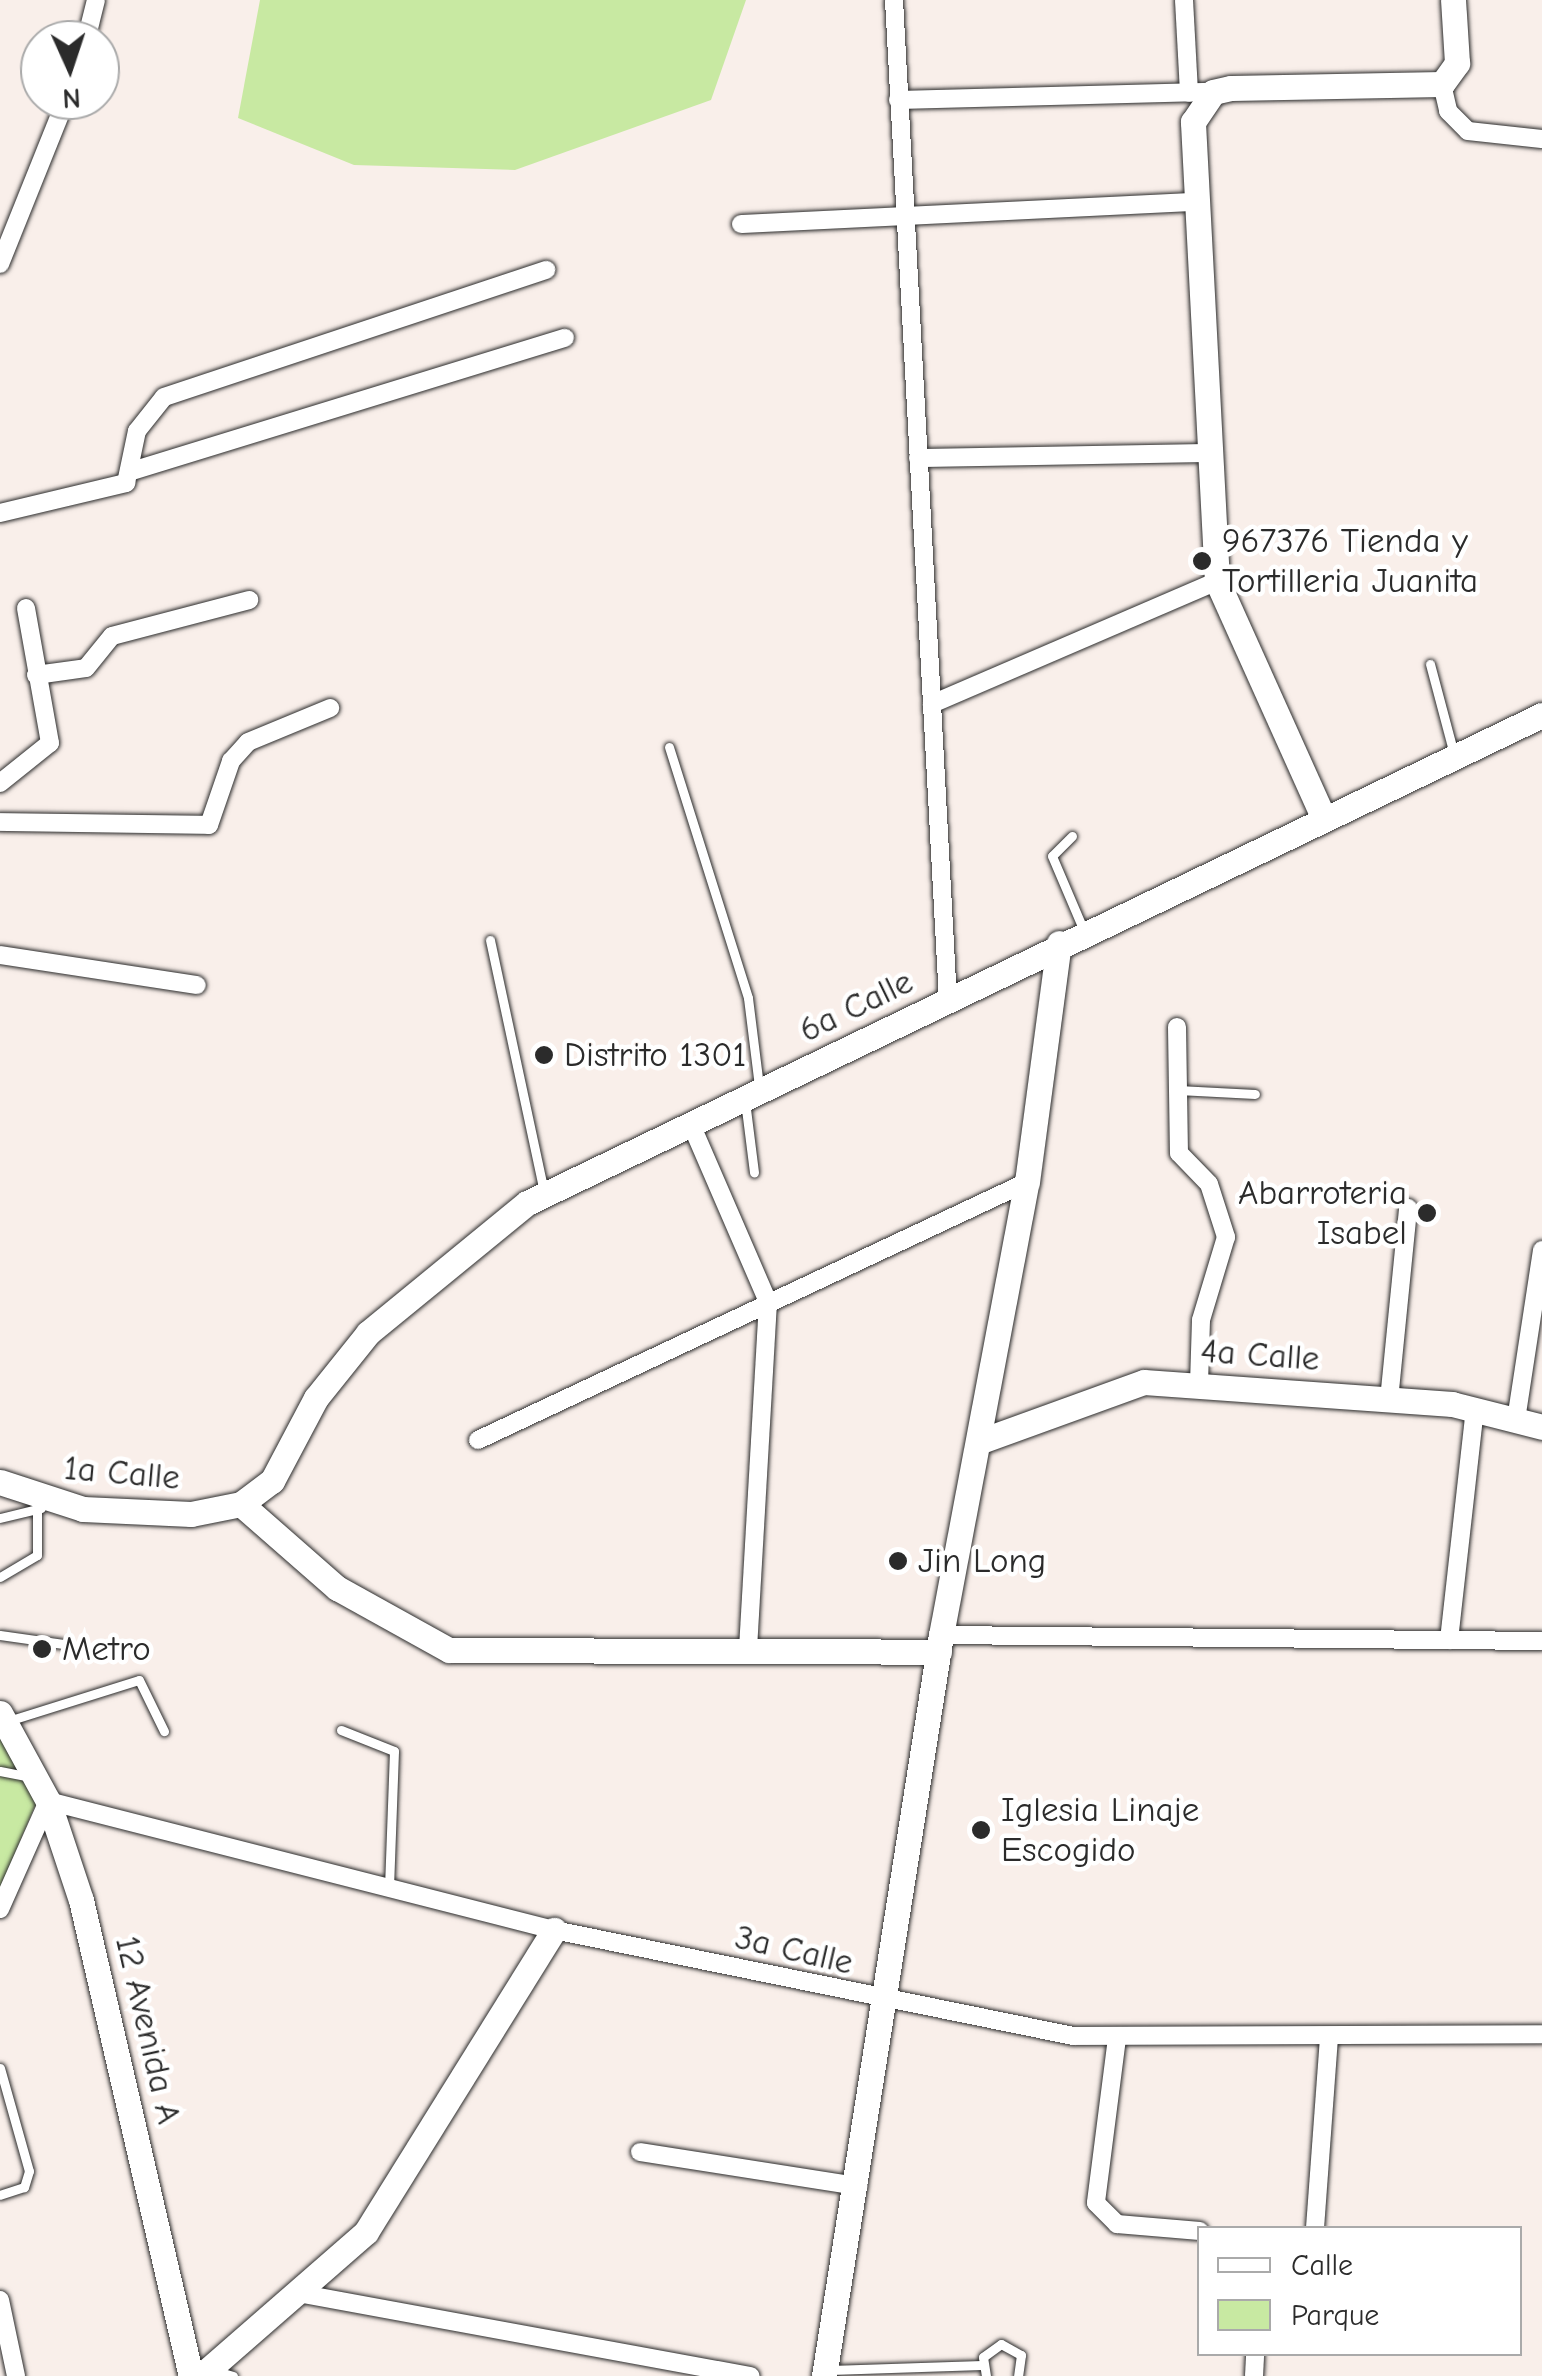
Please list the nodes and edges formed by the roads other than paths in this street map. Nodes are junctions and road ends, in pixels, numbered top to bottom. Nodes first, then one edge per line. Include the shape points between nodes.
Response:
1 (894, 0) edge
2 (1184, 0) edge
3 (1453, 0) edge
4 (1442, 84) junction
5 (1201, 93) junction
6 (898, 100) junction
7 (58, 120) edge
8 (1542, 140) edge
9 (1197, 202) junction
10 (904, 213) junction
11 (741, 224) dead end
12 (0, 264) edge
13 (546, 270) dead end
14 (565, 338) dead end
15 (1211, 453) junction
16 (918, 458) junction
17 (132, 471) junction
18 (0, 513) edge
19 (1218, 581) junction
20 (248, 600) dead end
21 (26, 608) dead end
22 (1430, 664) dead end
23 (36, 675) junction
24 (932, 704) junction
25 (330, 708) dead end
26 (1542, 715) edge
27 (669, 747) dead end
28 (1455, 757) junction
29 (0, 783) edge
30 (1324, 820) junction
31 (0, 822) edge
32 (1072, 836) dead end
33 (1084, 931) junction
34 (490, 940) dead end
35 (1059, 943) junction
36 (0, 956) edge
37 (197, 985) dead end
38 (948, 1001) junction
39 (1178, 1028) dead end
40 (1178, 1090) junction
41 (1254, 1094) dead end
42 (752, 1095) junction
43 (691, 1124) junction
44 (754, 1172) dead end
45 (1027, 1182) junction
46 (544, 1195) junction
47 (1408, 1208) dead end
48 (1542, 1250) edge
49 (768, 1302) junction
50 (1536, 1315) edge
51 (1199, 1385) junction
52 (1389, 1400) junction
53 (1475, 1410) junction
54 (1516, 1420) junction
55 (1542, 1427) edge
56 (478, 1440) dead end
57 (981, 1441) junction
58 (0, 1482) edge
59 (241, 1504) junction
60 (46, 1507) junction
61 (0, 1518) edge
62 (0, 1577) edge
63 (0, 1635) edge
64 (1449, 1640) junction
65 (1542, 1640) edge
66 (940, 1643) junction
67 (62, 1644) dead end
68 (748, 1654) junction
69 (2, 1718) edge
70 (341, 1730) dead end
71 (164, 1731) dead end
72 (0, 1771) edge
73 (36, 1778) junction
74 (48, 1801) junction
75 (388, 1887) junction
76 (0, 1909) edge
77 (554, 1930) junction
78 (888, 2004) junction
79 (1542, 2034) edge
80 (1117, 2038) junction
81 (1329, 2039) junction
82 (0, 2068) edge
83 (640, 2152) dead end
84 (858, 2186) junction
85 (0, 2195) edge
86 (1315, 2226) edge
87 (1197, 2231) edge
88 (302, 2294) junction
89 (0, 2300) edge
90 (984, 2371) edge
91 (824, 2373) edge
92 (209, 2374) edge
93 (16, 2376) edge
94 (751, 2376) edge
95 (1018, 2376) edge

1 - 6 street
2 - 5 street
3 - 4 street via 1457,63
4 - 5 street
4 - 8 street via 1448,111 1468,131
5 - 6 street
5 - 9 street via 1193,122
6 - 10 street
7 - 12 street
9 - 10 street
9 - 15 street
10 - 11 street
10 - 16 street
13 - 17 street via 164,397 137,431
14 - 17 street
15 - 16 street
15 - 19 street
16 - 24 street
17 - 18 street via 115,488
19 - 24 street
19 - 30 street
20 - 23 street via 112,636 86,668
21 - 23 street
22 - 28 lane
23 - 29 street via 48,748
24 - 38 street
25 - 31 street via 248,742 231,761 209,825
26 - 28 street, 6a Calle
27 - 42 lane via 748,998
28 - 30 street, 6a Calle
30 - 33 street, 6a Calle
32 - 33 lane via 1052,856
33 - 35 street, 6a Calle
34 - 46 lane
35 - 38 street, 6a Calle
35 - 45 street
36 - 37 street
38 - 42 street, 6a Calle
39 - 40 street
40 - 41 lane
40 - 51 street via 1179,1153 1209,1184 1226,1237 1202,1320
42 - 43 street, 6a Calle
42 - 44 lane
43 - 46 street, 6a Calle
43 - 49 street
45 - 49 street
45 - 57 street
46 - 59 street, 6a Calle via 442,1266 368,1333 316,1398 272,1481
47 - 52 street
48 - 50 street
49 - 56 street
49 - 68 street
50 - 54 street
51 - 52 street, 4a Calle
51 - 57 street, 4a Calle via 1110,1389
52 - 53 street, 4a Calle
53 - 54 street, 4a Calle
53 - 64 street
54 - 55 street, 4a Calle
57 - 66 street
58 - 60 street, 1a Calle
59 - 60 street, 1a Calle via 191,1514
59 - 68 street via 337,1588 449,1650
60 - 61 lane
60 - 62 lane via 37,1555
63 - 67 lane
64 - 65 street
64 - 66 street
66 - 68 street
66 - 78 street
69 - 71 lane via 139,1680
69 - 73 street, 12 Avenida A
70 - 75 lane via 394,1750
72 - 73 lane
73 - 74 street, 12 Avenida A
74 - 75 street, 3a Calle
74 - 76 street
74 - 92 street, 12 Avenida A
75 - 77 street, 3a Calle
77 - 78 street, 3a Calle
77 - 88 street via 366,2232
78 - 80 street, 3a Calle
78 - 84 street
79 - 81 street, 3a Calle
80 - 81 street, 3a Calle
80 - 87 street via 1096,2202 1117,2224
81 - 86 street
82 - 85 lane via 29,2170 24,2187
83 - 84 street
84 - 91 street
88 - 92 street
88 - 94 street
89 - 93 street
90 - 91 lane
90 - 95 lane via 987,2350 1009,2345 1021,2356

